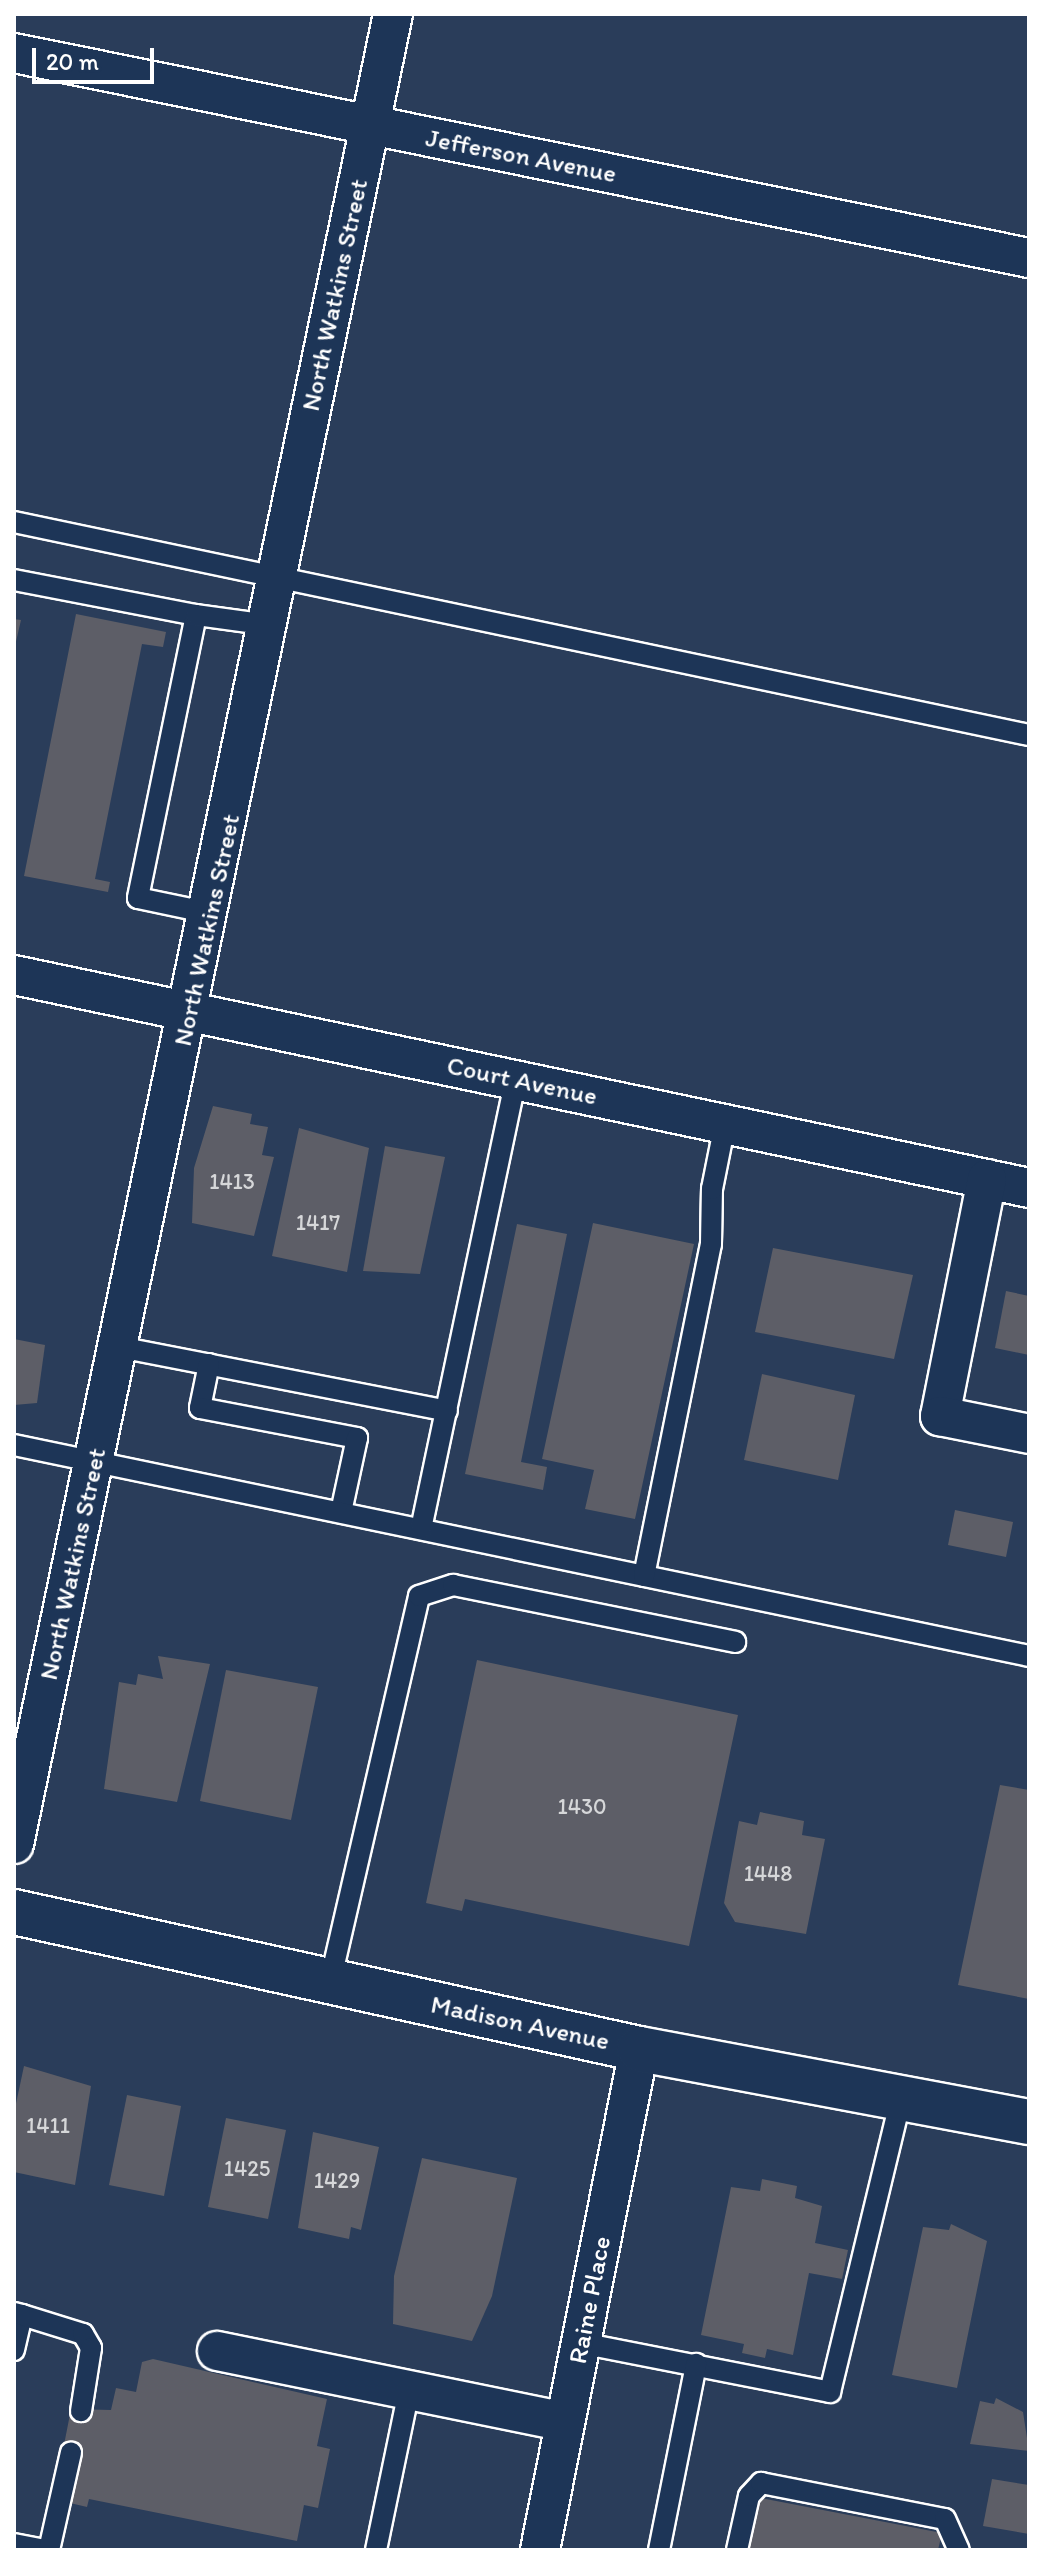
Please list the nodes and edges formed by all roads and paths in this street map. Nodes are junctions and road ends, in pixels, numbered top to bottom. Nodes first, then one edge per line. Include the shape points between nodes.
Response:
1 (393, 14) edge
2 (14, 53) edge
3 (370, 126) junction
4 (1029, 258) edge
5 (14, 522) edge
6 (278, 576) junction
7 (14, 580) edge
8 (196, 615) junction
9 (269, 625) junction
10 (1029, 735) edge
11 (210, 913) junction
12 (14, 975) edge
13 (190, 1010) junction
14 (516, 1079) junction
15 (725, 1124) junction
16 (987, 1179) junction
17 (1029, 1188) edge
18 (119, 1347) junction
19 (209, 1364) junction
20 (447, 1411) junction
21 (1029, 1434) edge
22 (14, 1445) edge
23 (95, 1461) junction
24 (341, 1512) junction
25 (421, 1529) junction
26 (644, 1576) junction
27 (735, 1642) dead end
28 (1029, 1656) edge
29 (14, 1844) edge
30 (14, 1912) edge
31 (330, 1982) junction
32 (639, 2049) junction
33 (902, 2095) junction
34 (1029, 2122) edge
35 (18, 2314) edge
36 (581, 2343) junction
37 (14, 2350) edge
38 (217, 2351) dead end
39 (696, 2364) junction
40 (409, 2390) junction
41 (81, 2411) dead end
42 (565, 2422) junction
43 (71, 2452) dead end
44 (14, 2544) edge
45 (48, 2550) edge
46 (376, 2550) edge
47 (540, 2550) edge
48 (659, 2550) edge
49 (737, 2550) edge
50 (959, 2550) edge

1 - 3 street, North Watkins Street
2 - 3 street, Jefferson Avenue
3 - 4 street, Jefferson Avenue
3 - 6 street, North Watkins Street
5 - 6 lane
6 - 9 street, North Watkins Street
6 - 10 lane
7 - 8 lane
8 - 9 lane
8 - 11 lane via 138,898
9 - 11 street, North Watkins Street
11 - 13 street, North Watkins Street
12 - 13 street, Court Avenue
13 - 14 street, Court Avenue
13 - 18 street, North Watkins Street
14 - 15 street, Court Avenue
14 - 20 lane
15 - 16 street, Court Avenue
15 - 26 lane via 712,1189 711,1244
16 - 17 street, Court Avenue
16 - 21 street via 940,1416
18 - 19 lane
18 - 23 street, North Watkins Street
19 - 20 lane
19 - 24 lane via 200,1408 357,1438
20 - 25 lane
22 - 23 lane
23 - 24 lane
23 - 29 street, North Watkins Street
24 - 25 lane
25 - 26 lane
26 - 28 lane
27 - 31 lane via 453,1585 419,1596
30 - 31 street, Madison Avenue
31 - 32 street, Madison Avenue
32 - 33 street, Madison Avenue
32 - 36 street, Raine Place
33 - 34 street, Madison Avenue
33 - 39 lane via 830,2392
35 - 37 lane
35 - 41 lane via 83,2334 91,2348
36 - 39 lane
36 - 42 street, Raine Place
38 - 40 street
39 - 48 lane
40 - 42 street
40 - 46 lane
42 - 47 street, Raine Place
43 - 45 lane
44 - 45 lane
49 - 50 lane via 749,2496 761,2483 945,2519

